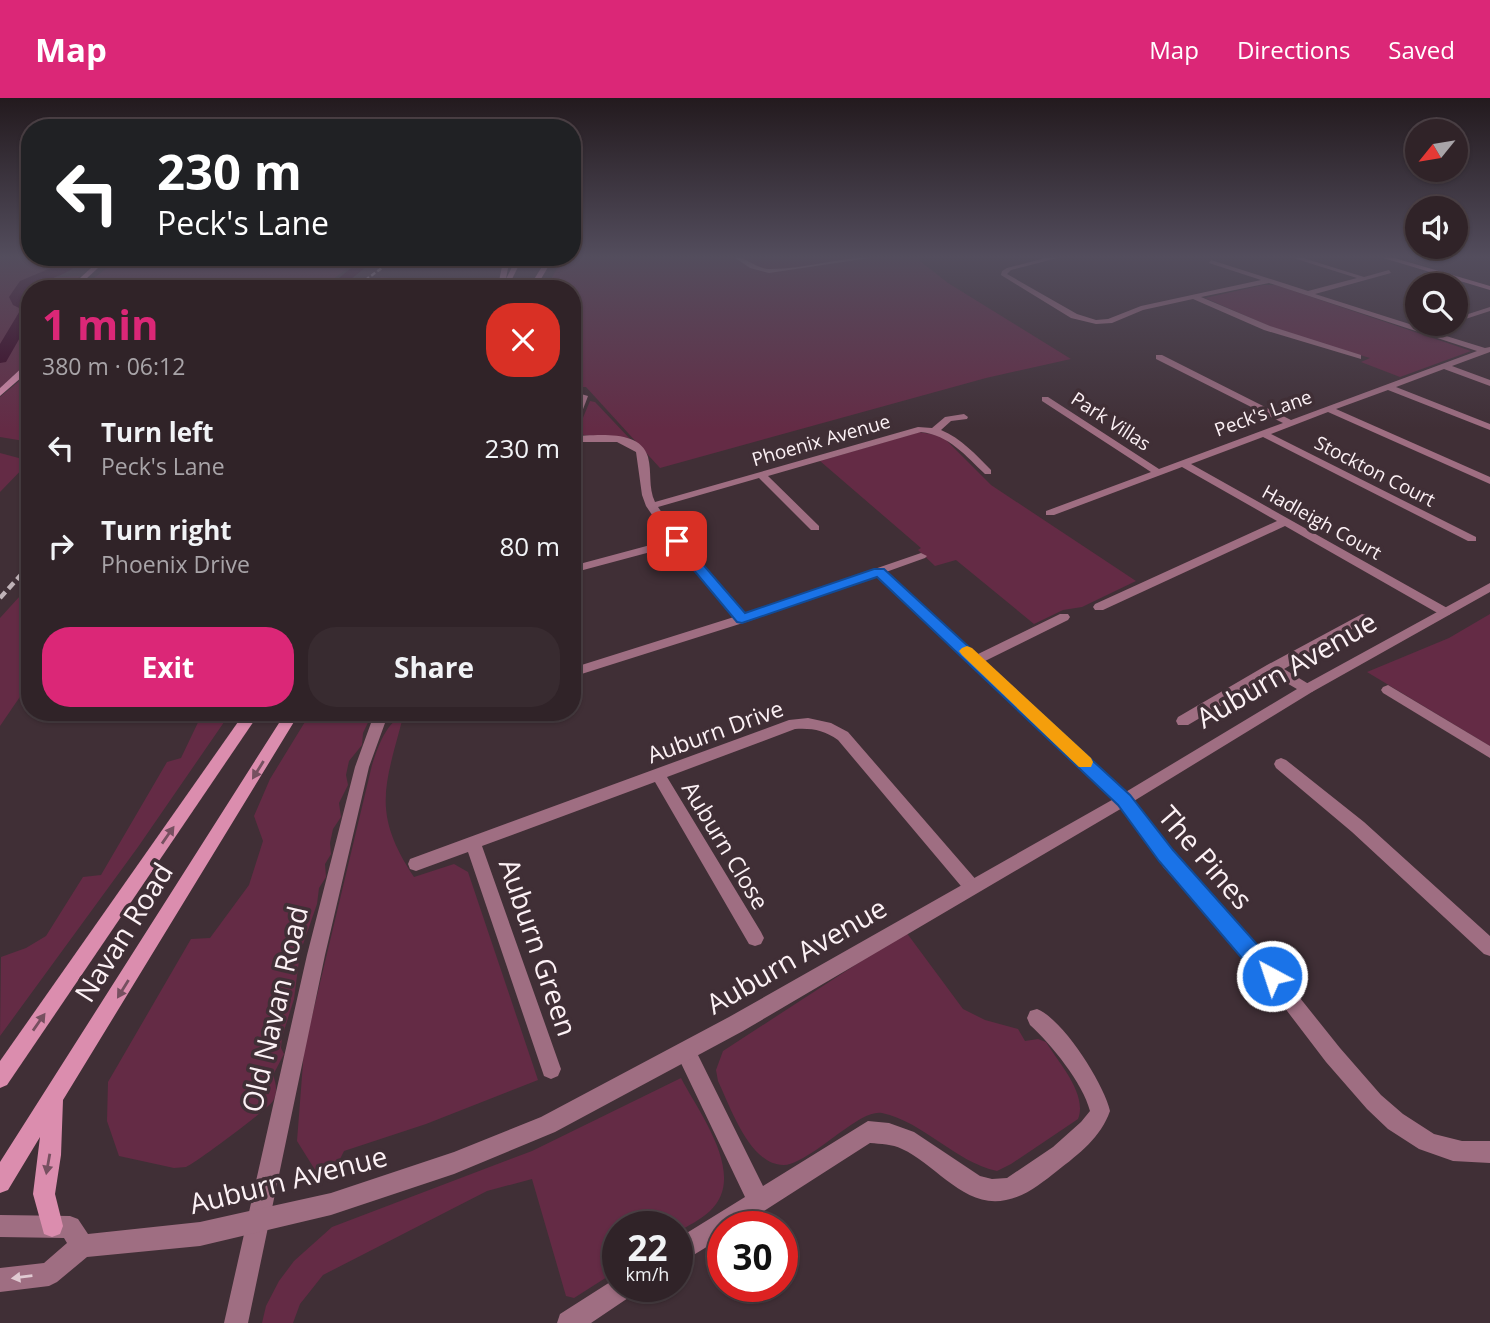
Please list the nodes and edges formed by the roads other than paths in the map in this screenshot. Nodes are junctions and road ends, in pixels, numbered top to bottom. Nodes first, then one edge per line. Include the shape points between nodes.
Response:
1 (1074, 314) edge
2 (1126, 314) edge
3 (1234, 314) edge
4 (1370, 314) edge
5 (1405, 326) edge
6 (1438, 336) edge
7 (1487, 350) edge
8 (1159, 357) dead end
9 (1358, 357) dead end
10 (1444, 366) junction
11 (21, 373) edge
12 (1490, 383) edge
13 (1388, 387) junction
14 (0, 393) edge
15 (584, 396) dead end
16 (1045, 399) dead end
17 (581, 403) edge
18 (1328, 409) junction
19 (964, 416) dead end
20 (1290, 423) junction
21 (1490, 427) edge
22 (935, 430) junction
23 (1263, 433) junction
24 (581, 439) edge
25 (1182, 463) junction
26 (988, 472) dead end
27 (1157, 472) junction
28 (762, 476) junction
29 (1490, 481) edge
30 (651, 506) junction
31 (1050, 513) dead end
32 (1285, 522) junction
33 (815, 528) dead end
34 (1472, 539) dead end
35 (677, 541) junction
36 (921, 556) dead end
37 (581, 568) edge
38 (879, 572) junction
39 (1490, 587) edge
40 (1099, 607) dead end
41 (1446, 612) junction
42 (1064, 617) dead end
43 (1362, 618) dead end
44 (742, 619) junction
45 (976, 660) junction
46 (1272, 668) junction
47 (581, 670) edge
48 (1307, 689) junction
49 (1388, 690) dead end
50 (247, 721) edge
51 (287, 721) edge
52 (379, 721) edge
53 (1182, 721) dead end
54 (1490, 752) edge
55 (1281, 764) dead end
56 (659, 776) junction
57 (1124, 800) junction
58 (473, 844) junction
59 (416, 864) dead end
60 (972, 887) junction
61 (755, 938) dead end
62 (1490, 948) edge
63 (1037, 1018) dead end
64 (686, 1052) junction
65 (551, 1069) dead end
66 (0, 1078) edge
67 (53, 1100) junction
68 (1490, 1152) edge
69 (0, 1182) edge
70 (759, 1201) junction
71 (258, 1223) junction
72 (0, 1226) edge
73 (52, 1226) junction
74 (693, 1243) edge
75 (82, 1246) junction
76 (0, 1280) edge
77 (602, 1302) edge
78 (236, 1323) edge
79 (569, 1323) edge

1 - 2 street via 1109,321
3 - 9 street
4 - 5 street
6 - 7 street
7 - 10 street, Peck's Lane
8 - 20 street
10 - 12 street
10 - 13 street, Peck's Lane
11 - 14 main road
13 - 18 street, Peck's Lane
13 - 21 street
15 - 17 street
16 - 27 street, Park Villas
18 - 20 street, Peck's Lane
18 - 29 street
19 - 22 street, Phoenix Avenue via 948,419
20 - 23 street, Peck's Lane
22 - 26 street via 952,438
22 - 28 street, Phoenix Avenue via 921,429
23 - 25 street, Peck's Lane
23 - 34 street, Stockton Court
24 - 30 street via 621,440 640,450
25 - 27 street, Peck's Lane
25 - 32 street, Hadleigh Court
27 - 31 street, Peck's Lane
28 - 30 street, Phoenix Avenue
28 - 33 street
30 - 35 street
32 - 40 street
32 - 41 street, Hadleigh Court
35 - 37 street
35 - 44 street
36 - 38 street
38 - 44 street
38 - 45 street, The Pines
39 - 41 street, Auburn Avenue
41 - 48 street, Auburn Avenue
42 - 45 street
43 - 46 street
44 - 47 street
45 - 57 street, The Pines
46 - 48 street
46 - 53 street
48 - 57 street, Auburn Avenue
49 - 54 street
66 -> 50 main road, Navan Road
51 -> 67 main road, Navan Road
52 - 71 street, Old Navan Road via 362,767 316,955
55 - 62 street via 1358,827
56 - 58 street, Auburn Drive
56 - 60 street, Auburn Drive via 794,724 823,725 843,736
56 - 61 street, Auburn Close
57 - 60 street, Auburn Avenue
57 - 68 street, The Pines via 1374,1101 1418,1137 1466,1154
58 - 59 street, Auburn Drive
58 - 65 street, Auburn Green
60 - 64 street, Auburn Avenue
63 - 70 street via 1064,1048 1098,1102 1100,1116 1091,1130 1017,1184 999,1190 979,1187 901,1136 868,1132
64 - 70 street
64 - 71 street, Auburn Avenue via 512,1140 331,1204
67 - 69 main road, Navan Road
67 -> 73 main road via 44,1194
70 - 74 street
71 - 75 street, Auburn Avenue
71 - 78 street, Old Navan Road
72 - 73 street
73 - 75 street via 70,1227
75 -> 76 street via 49,1274
77 - 79 street

